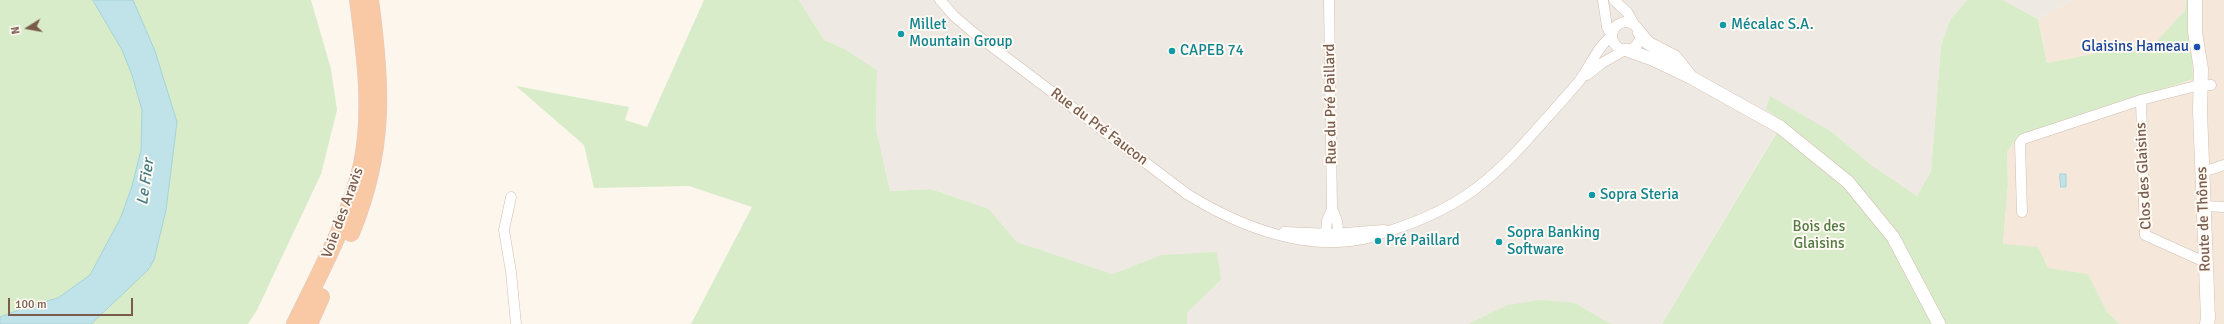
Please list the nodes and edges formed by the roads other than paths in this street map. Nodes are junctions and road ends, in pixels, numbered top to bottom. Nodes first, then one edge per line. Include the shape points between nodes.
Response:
1 (358, 0) edge
2 (370, 0) edge
3 (940, 0) edge
4 (1329, 0) edge
5 (1603, 0) edge
6 (1614, 0) edge
7 (2195, 0) edge
8 (1637, 29) junction
9 (1612, 36) junction
10 (1626, 50) junction
11 (1692, 78) junction
12 (1580, 79) junction
13 (2206, 85) junction
14 (2141, 100) junction
15 (2224, 165) edge
16 (2203, 172) junction
17 (511, 197) dead end
18 (2204, 206) junction
19 (2224, 207) edge
20 (2022, 212) dead end
21 (1332, 236) junction
22 (2206, 260) junction
23 (2207, 297) junction
24 (295, 324) edge
25 (308, 324) edge
26 (516, 324) edge
27 (1938, 324) edge
28 (2200, 324) edge
29 (2207, 324) edge

1 - 24 highway, Voie des Aravis via 367,98 362,162 341,228
2 - 25 highway, Voie des Aravis via 378,66 379,100 378,132 372,169 361,209
3 - 21 street, Rue du Pré Faucon via 964,25 1187,194 1229,218 1272,232
4 - 21 street, Rue du Pré Paillard via 1332,209 1327,221
5 - 9 street via 1606,27
6 - 8 street via 1627,12
7 - 13 main road, Route de Thônes via 2196,17 2210,64
8 - 9 street via 1628,22 1621,23 1615,28
8 - 10 street via 1638,43
8 - 11 street via 1648,43 1675,57
9 - 10 street via 1615,44
9 - 12 street, Rue du Pré Faucon
10 - 11 street
10 - 12 street, Rue du Pré Faucon
11 - 27 street via 1780,127 1848,182 1893,238
12 - 21 street, Rue du Pré Faucon via 1508,162 1489,179 1440,212 1392,230
13 - 14 street, Clos des Glaisins
13 - 16 main road, Route de Thônes via 2202,140
14 - 20 street, Clos des Glaisins via 2023,139 2020,143
14 - 22 street, Clos des Glaisins via 2145,235 2198,259
15 - 16 street
16 - 18 main road, Route de Thônes
17 - 26 street via 504,230
18 - 19 street
18 - 22 main road, Route de Thônes
22 - 23 main road, Route de Thônes
23 - 28 main road, Route de Thônes
23 - 29 main road, Route de Thônes

